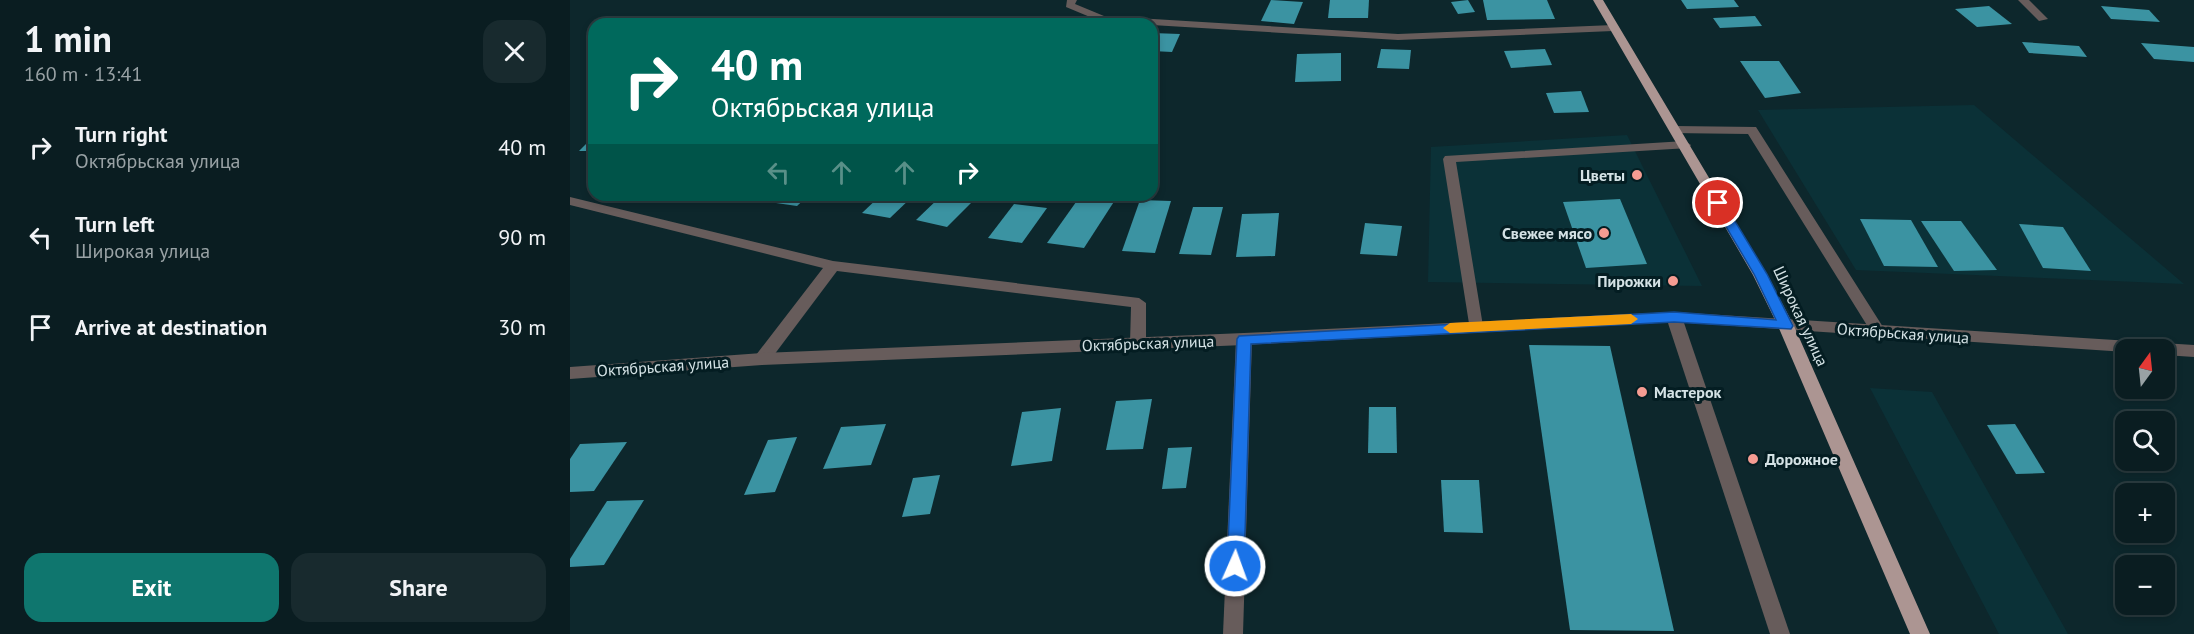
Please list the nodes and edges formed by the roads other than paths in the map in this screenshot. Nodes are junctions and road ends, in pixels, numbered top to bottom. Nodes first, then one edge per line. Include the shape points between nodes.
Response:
1 (1072, 0) edge
2 (1598, 0) edge
3 (2023, 0) edge
4 (1100, 18) edge
5 (2043, 19) dead end
6 (1158, 22) edge
7 (1613, 28) junction
8 (1676, 130) junction
9 (1685, 145) junction
10 (570, 201) edge
11 (833, 266) junction
12 (1674, 317) junction
13 (1786, 326) junction
14 (1475, 327) junction
15 (1878, 331) junction
16 (1244, 339) junction
17 (1138, 343) junction
18 (2194, 351) edge
19 (762, 359) junction
20 (570, 373) edge
21 (1233, 634) edge
22 (1780, 634) edge
23 (1920, 634) edge

1 - 4 street via 1070,5
2 - 7 main road, Широкая улица
3 - 5 street
6 - 7 street via 1398,37
7 - 8 main road, Широкая улица
8 - 9 main road, Широкая улица
8 - 15 street via 1752,130
9 - 13 main road, Широкая улица
9 - 14 street via 1449,159
10 - 11 street
11 - 17 street via 1139,303
11 - 19 street
12 - 13 street, Октябрьская улица
12 - 14 street, Октябрьская улица
12 - 22 street
13 - 15 street, Октябрьская улица
13 - 23 main road, Широкая улица
14 - 16 street, Октябрьская улица
15 - 18 street, Октябрьская улица
16 - 17 street, Октябрьская улица
16 - 21 street
17 - 19 street, Октябрьская улица
19 - 20 street, Октябрьская улица

